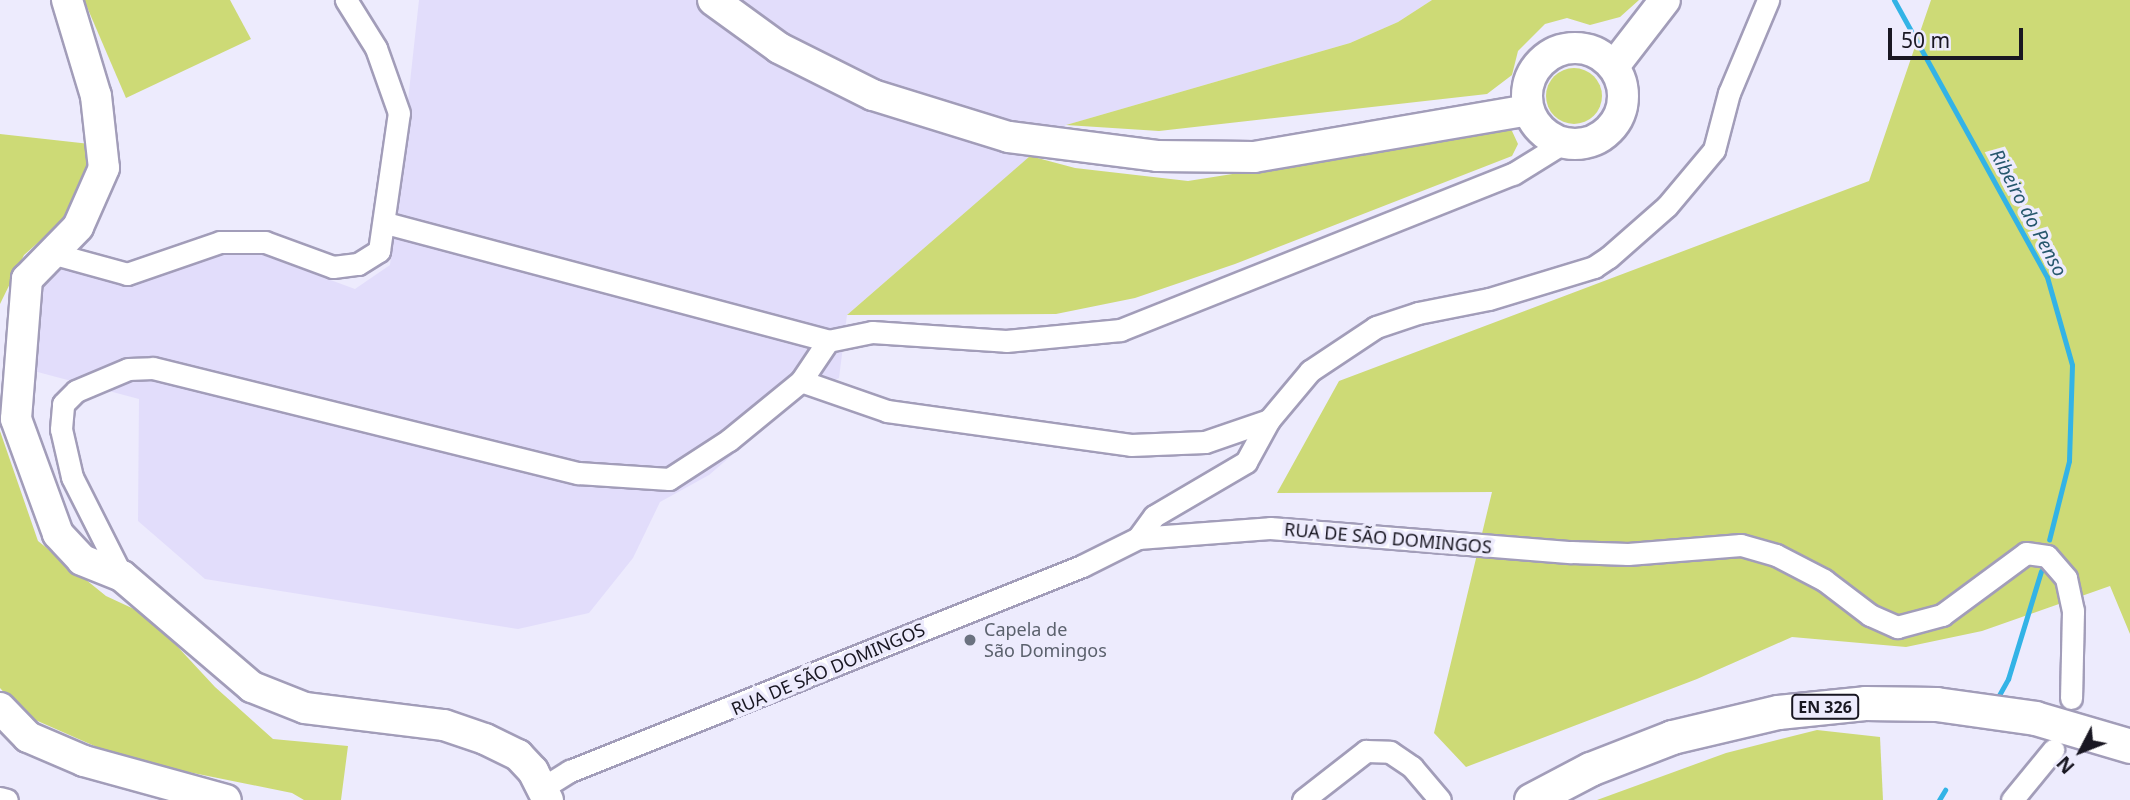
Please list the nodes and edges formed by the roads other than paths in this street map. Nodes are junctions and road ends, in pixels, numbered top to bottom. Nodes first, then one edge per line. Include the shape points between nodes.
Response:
1 (67, 0) edge
2 (346, 0) edge
3 (713, 0) edge
4 (1665, 0) edge
5 (1768, 0) edge
6 (1614, 66) junction
7 (1528, 110) junction
8 (1563, 143) junction
9 (386, 223) junction
10 (51, 253) junction
11 (828, 341) junction
12 (801, 381) junction
13 (1269, 420) junction
14 (1138, 538) junction
15 (122, 576) junction
16 (2071, 698) dead end
17 (0, 708) edge
18 (2130, 746) edge
19 (2053, 750) dead end
20 (1435, 792) edge
21 (546, 794) edge
22 (0, 798) edge
23 (7, 800) edge
24 (226, 800) edge
25 (1303, 800) edge
26 (1531, 800) edge
27 (2011, 800) edge

1 - 10 street via 96,96 104,168 78,228
2 - 9 street via 376,48 399,113
3 - 7 street via 779,48 873,95 1009,137 1157,156 1255,157
4 - 6 street
5 - 13 street via 1729,93 1714,150 1667,206 1609,257 1594,267 1489,299 1376,327 1310,371
6 - 7 street via 1586,48 1553,52 1530,76
6 - 8 street via 1623,98 1610,129 1597,139
7 - 8 street via 1545,134
8 - 11 street via 1513,174 1120,330 1006,341 872,332
9 - 10 street via 379,251 358,264 333,267 265,242 220,242 127,274
9 - 11 street
10 - 15 street via 27,279 16,419 58,534 82,560
11 - 12 street
12 - 13 street via 887,411 1131,445 1205,442
12 - 15 street via 729,440 669,479 578,473 153,368 128,369 76,391 63,404 61,429 72,477
13 - 14 street via 1246,462 1154,516
14 - 16 street, RUA DE SÃO DOMINGOS via 1270,528 1571,552 1628,554 1741,545 1776,555 1824,580 1870,615 1897,626 1942,615 2025,553 2047,556 2066,578 2073,611
14 - 21 street, RUA DE SÃO DOMINGOS via 1082,566 570,771
15 - 21 street via 253,687 305,708 444,725 485,739 518,755
17 - 24 street via 28,737 84,761
18 - 26 main road, EN 326 via 2035,718 1937,704 1866,703 1778,712 1672,737 1590,769
19 - 27 street
20 - 25 street via 1390,752 1366,751
22 - 23 street

